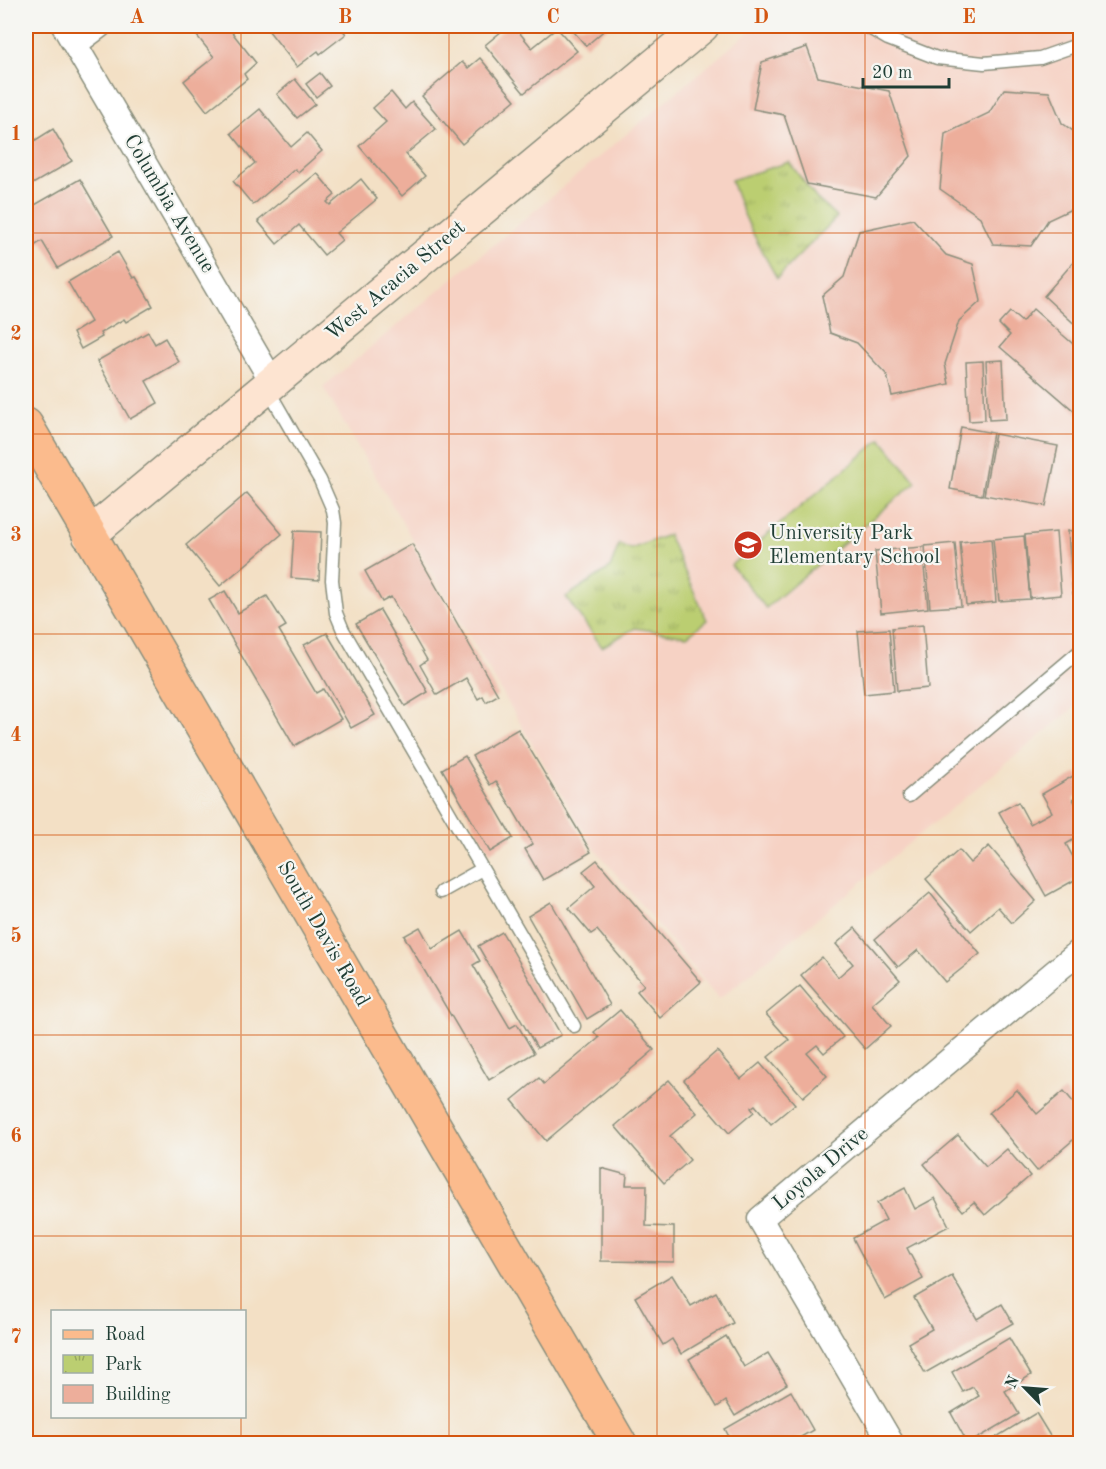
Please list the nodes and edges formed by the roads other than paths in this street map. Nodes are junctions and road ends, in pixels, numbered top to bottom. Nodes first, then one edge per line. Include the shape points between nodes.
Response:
1 (99, 26) edge
2 (702, 26) edge
3 (866, 26) edge
4 (69, 35) edge
5 (1080, 45) edge
6 (270, 386) junction
7 (26, 425) edge
8 (89, 535) junction
9 (1080, 651) edge
10 (909, 796) dead end
11 (482, 869) junction
12 (441, 892) dead end
13 (1080, 951) edge
14 (574, 1026) dead end
15 (620, 1443) edge
16 (892, 1443) edge

1 - 4 street
2 - 6 street, West Acacia Street
3 - 5 lane via 938,58 984,63 1040,58
4 - 6 street, Columbia Avenue
6 - 8 street, West Acacia Street
6 - 11 lane via 333,510 332,580 336,613 343,630
7 - 8 main road, South Davis Road
8 - 15 main road, South Davis Road
9 - 10 lane
11 - 12 lane
11 - 14 lane
13 - 16 street, Loyola Drive via 760,1219

